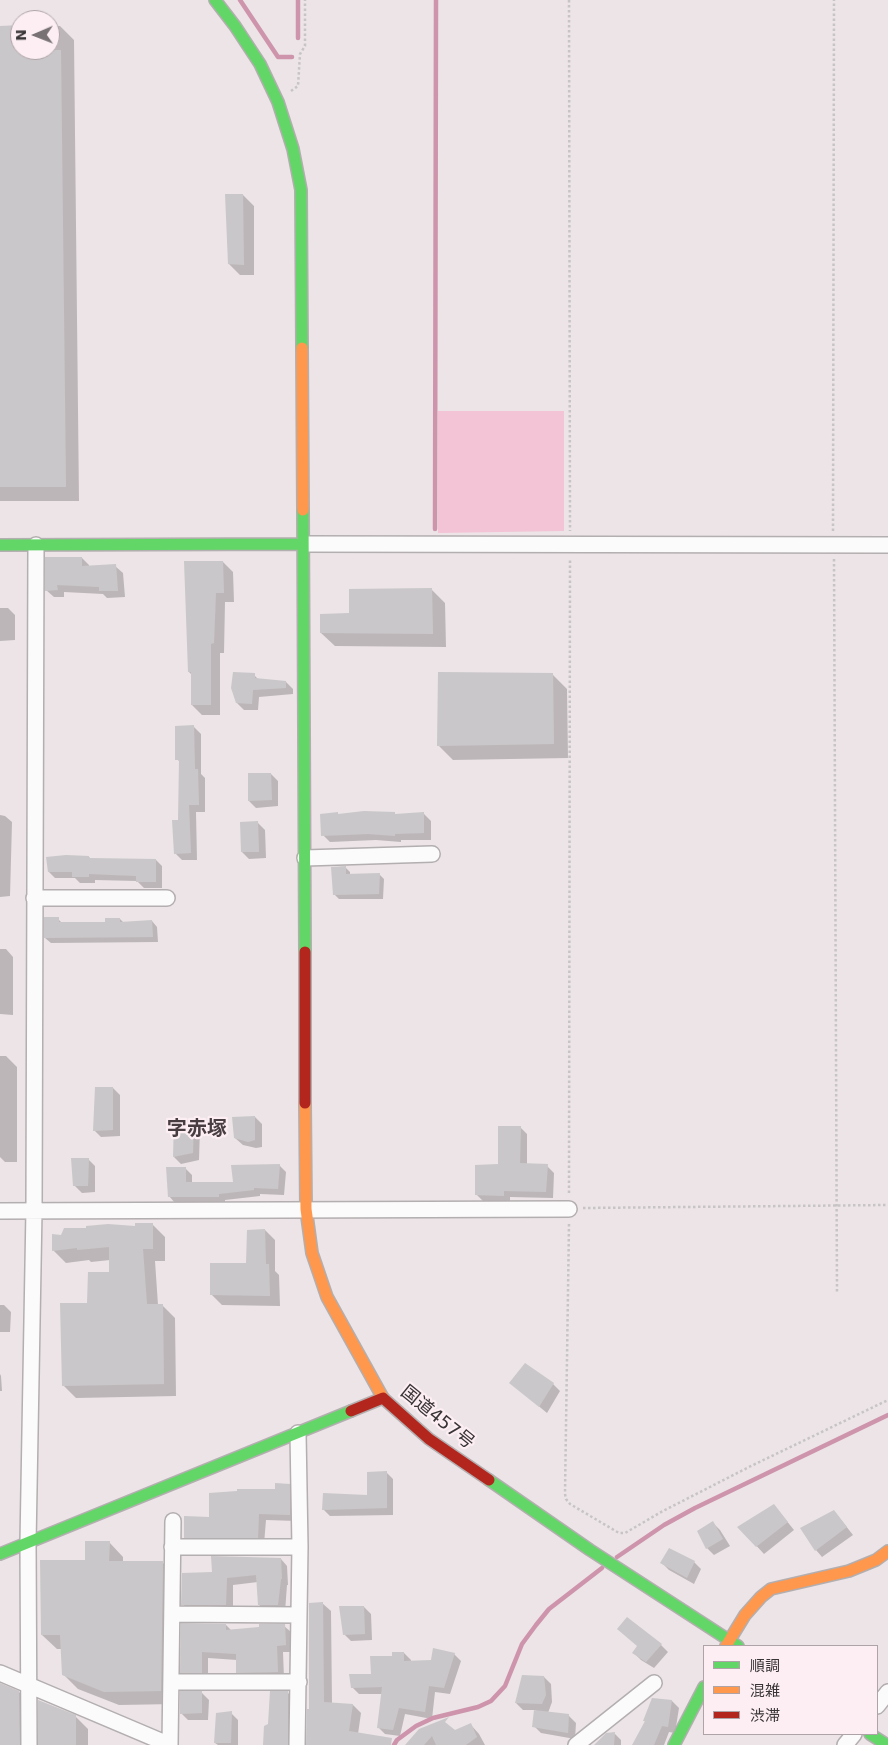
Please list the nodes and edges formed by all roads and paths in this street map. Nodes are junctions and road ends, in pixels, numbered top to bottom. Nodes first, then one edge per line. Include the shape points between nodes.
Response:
1 (214, 0) edge
2 (305, 0) edge
3 (569, 0) edge
4 (834, 0) edge
5 (278, 102) junction
6 (303, 544) junction
7 (570, 544) junction
8 (0, 545) edge
9 (36, 545) junction
10 (834, 545) junction
11 (888, 545) edge
12 (432, 854) dead end
13 (305, 858) junction
14 (34, 898) junction
15 (167, 898) dead end
16 (888, 1205) edge
17 (836, 1206) junction
18 (306, 1209) junction
19 (569, 1209) junction
20 (34, 1210) junction
21 (0, 1211) edge
22 (837, 1294) dead end
23 (384, 1398) junction
24 (888, 1400) edge
25 (298, 1433) junction
26 (173, 1520) dead end
27 (28, 1543) junction
28 (172, 1547) junction
29 (300, 1547) junction
30 (888, 1551) edge
31 (0, 1554) edge
32 (172, 1614) junction
33 (299, 1615) junction
34 (731, 1644) edge
35 (0, 1673) edge
36 (171, 1682) junction
37 (299, 1682) junction
38 (654, 1683) dead end
39 (28, 1685) junction
40 (703, 1689) edge
41 (888, 1692) edge
42 (878, 1705) edge
43 (853, 1735) edge
44 (872, 1735) edge
45 (29, 1745) edge
46 (170, 1745) edge
47 (297, 1745) edge
48 (576, 1745) edge
49 (674, 1745) edge
50 (845, 1745) edge
51 (887, 1745) edge

1 - 5 main road via 260,64
2 - 5 path via 305,46 300,54 298,86
3 - 7 path
4 - 10 path
5 - 6 main road via 293,148 301,190
6 - 7 street
6 - 9 main road
6 - 13 main road
7 - 10 street
7 - 19 path
8 - 9 main road
9 - 14 street
10 - 11 street
10 - 17 path
12 - 13 street
13 - 18 main road
14 - 15 street
14 - 20 street
16 - 17 path
17 - 19 path
17 - 22 path
18 - 19 street
18 - 20 street
18 - 23 main road via 312,1253 327,1297
19 - 24 path via 565,1494 570,1504 619,1533 625,1533 749,1467
20 - 21 street
20 - 27 street
23 - 25 main road, 国道457号
23 - 34 main road, 国道457号 via 429,1439
25 - 27 main road, 国道457号
25 - 29 street
26 - 28 street
27 - 31 main road, 国道457号
27 - 39 street
28 - 29 street
28 - 32 street
29 - 33 street
30 - 34 main road via 876,1560 849,1571 771,1589 745,1615
32 - 33 street
32 - 36 street
33 - 37 street
35 - 39 street
36 - 37 street
36 - 46 street
37 - 47 street
38 - 48 street
39 - 45 street
39 - 46 street
40 - 49 main road
41 - 42 street
43 - 50 street
44 - 51 main road

